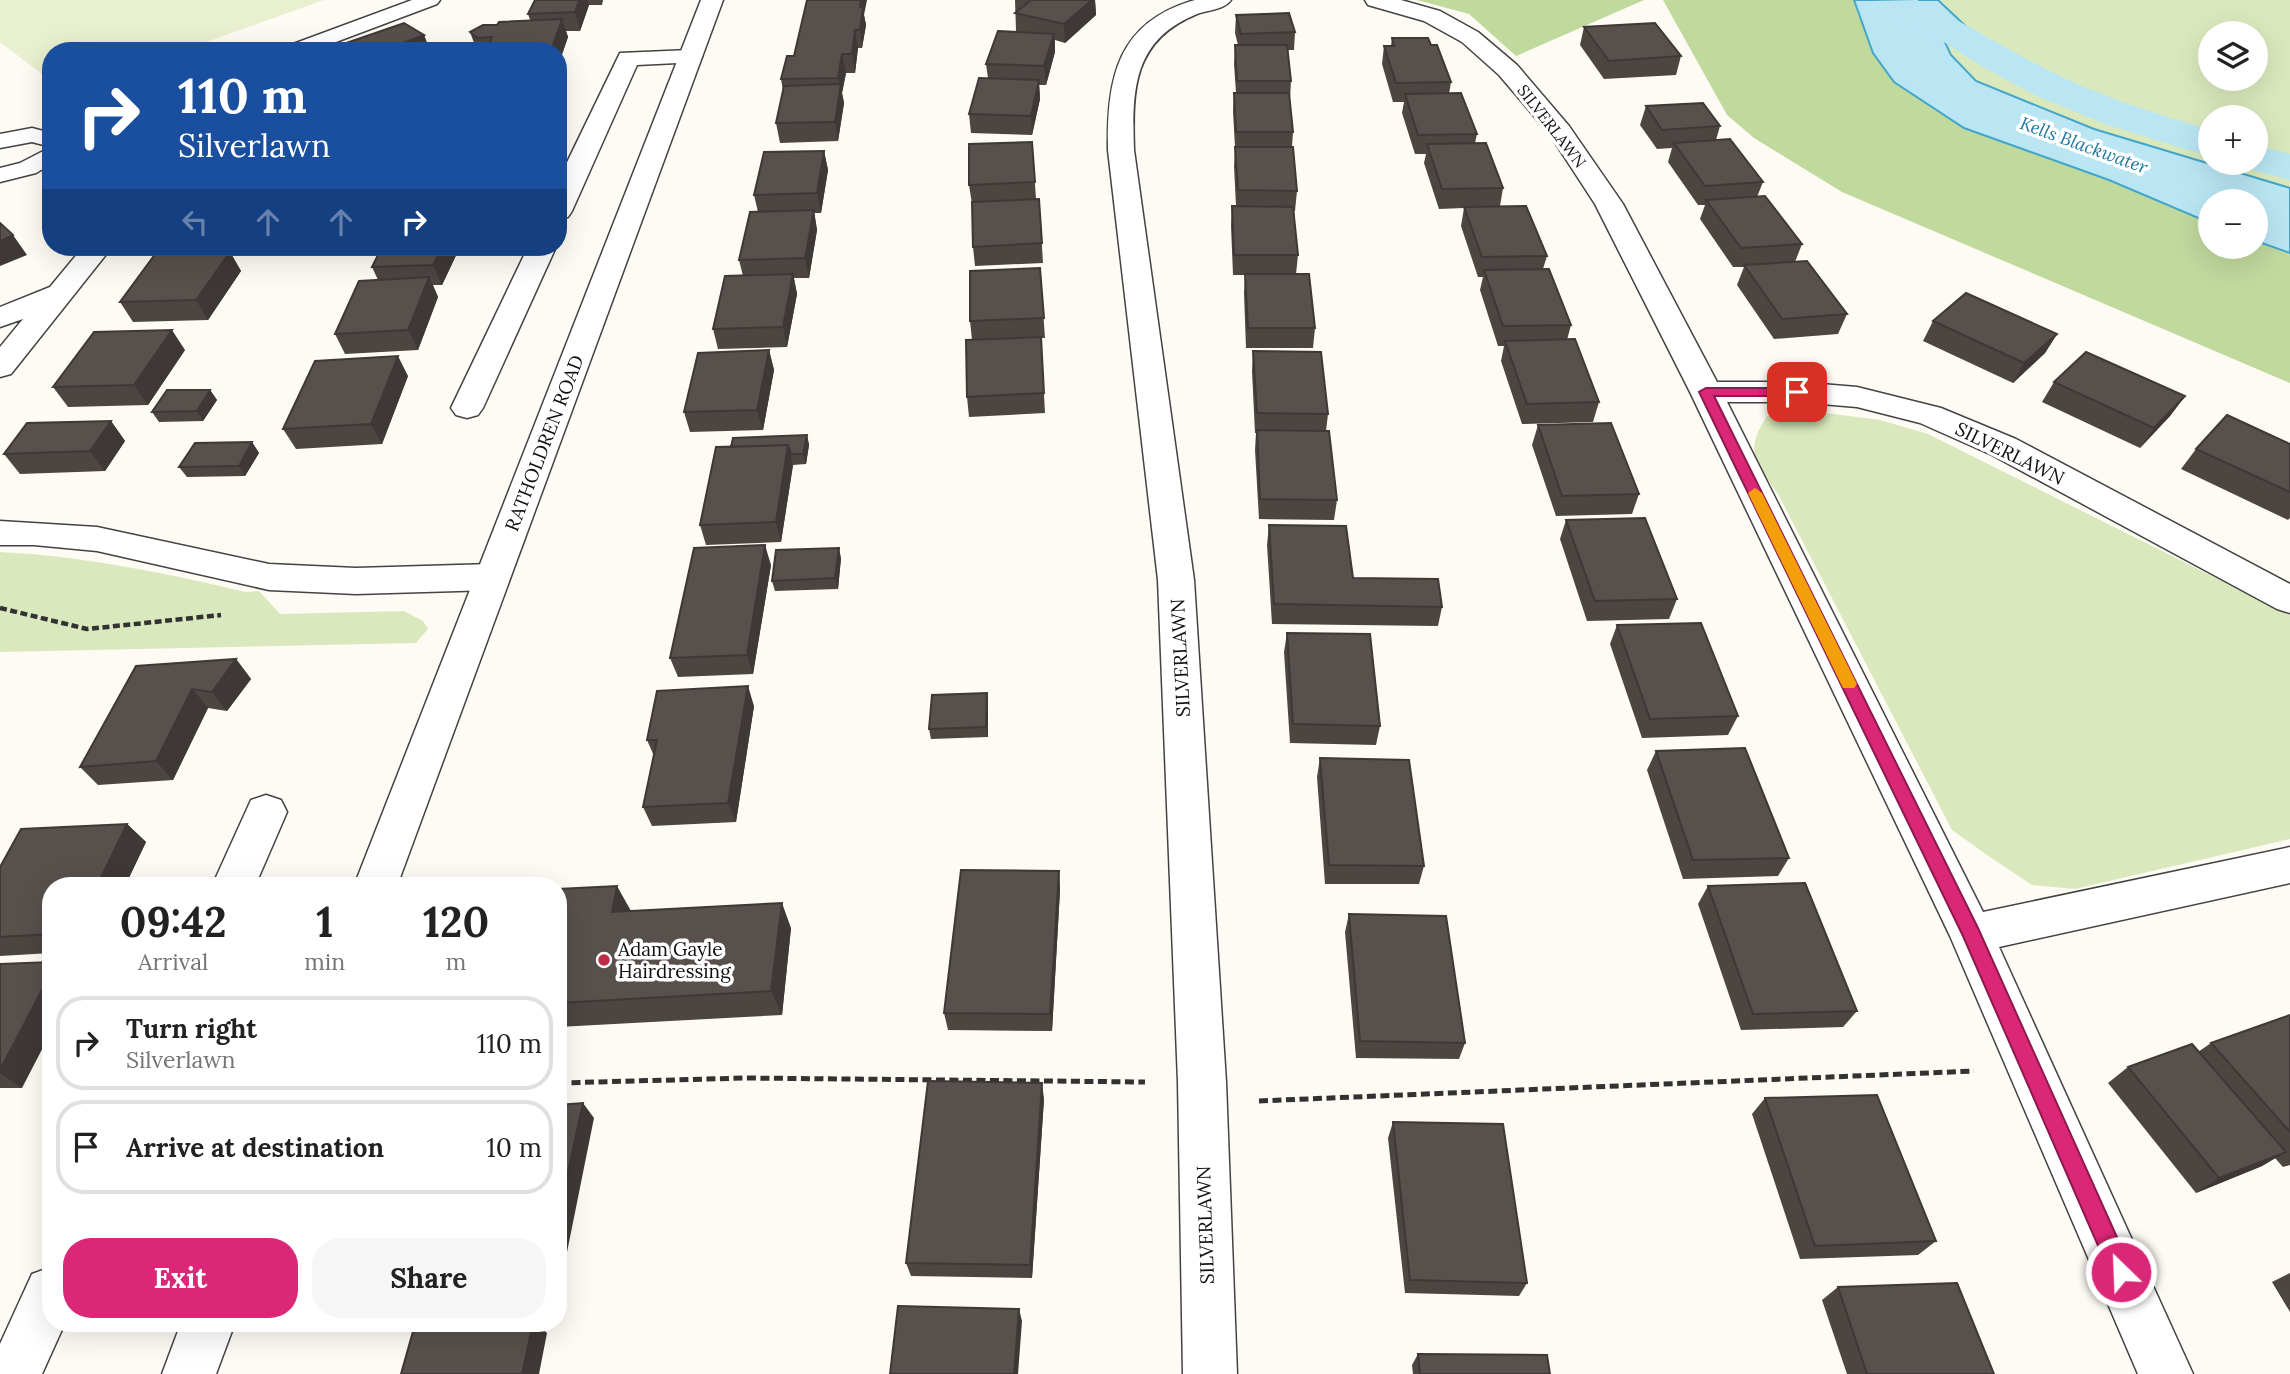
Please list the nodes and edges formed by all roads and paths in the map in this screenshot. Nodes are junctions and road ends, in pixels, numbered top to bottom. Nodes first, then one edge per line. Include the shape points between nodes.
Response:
1 (430, 0) edge
2 (712, 0) edge
3 (1220, 0) edge
4 (1376, 0) edge
5 (316, 42) edge
6 (690, 57) junction
7 (42, 138) edge
8 (0, 141) edge
9 (42, 159) edge
10 (0, 175) edge
11 (567, 191) edge
12 (91, 256) edge
13 (537, 256) edge
14 (62, 292) junction
15 (0, 318) edge
16 (0, 367) edge
17 (1706, 392) junction
18 (467, 408) dead end
19 (0, 533) edge
20 (492, 577) junction
21 (2290, 600) edge
22 (0, 608) edge
23 (230, 614) dead end
24 (266, 812) dead end
25 (2290, 865) edge
26 (237, 877) edge
27 (378, 877) edge
28 (1971, 934) junction
29 (2031, 1068) junction
30 (567, 1083) edge
31 (1202, 1093) junction
32 (42, 1313) edge
33 (205, 1332) edge
34 (14, 1374) edge
35 (189, 1374) edge
36 (1210, 1374) edge
37 (2166, 1374) edge

1 - 5 lane
2 - 6 street, RATHOLDREN ROAD
3 - 31 street, SILVERLAWN via 1191,6 1161,23 1135,48 1124,75 1119,111 1177,580
4 - 17 street, SILVERLAWN via 1432,16 1470,37 1508,70 1560,131 1609,204
6 - 11 street via 628,58
6 - 20 street, RATHOLDREN ROAD
7 - 8 lane
9 - 10 lane
12 - 14 street
13 - 18 street
14 - 15 street
14 - 16 street
17 - 21 street, SILVERLAWN via 1857,397 1930,415 2004,447
17 - 28 street, SILVERLAWN
19 - 20 street via 97,539 269,578
20 - 27 street, RATHOLDREN ROAD
22 - 23 path via 87,629
24 - 26 street
25 - 28 street
28 - 29 street, SILVERLAWN
29 - 31 path
29 - 37 street, SILVERLAWN
30 - 31 path via 746,1079
31 - 36 street, SILVERLAWN
32 - 34 street
33 - 35 street

